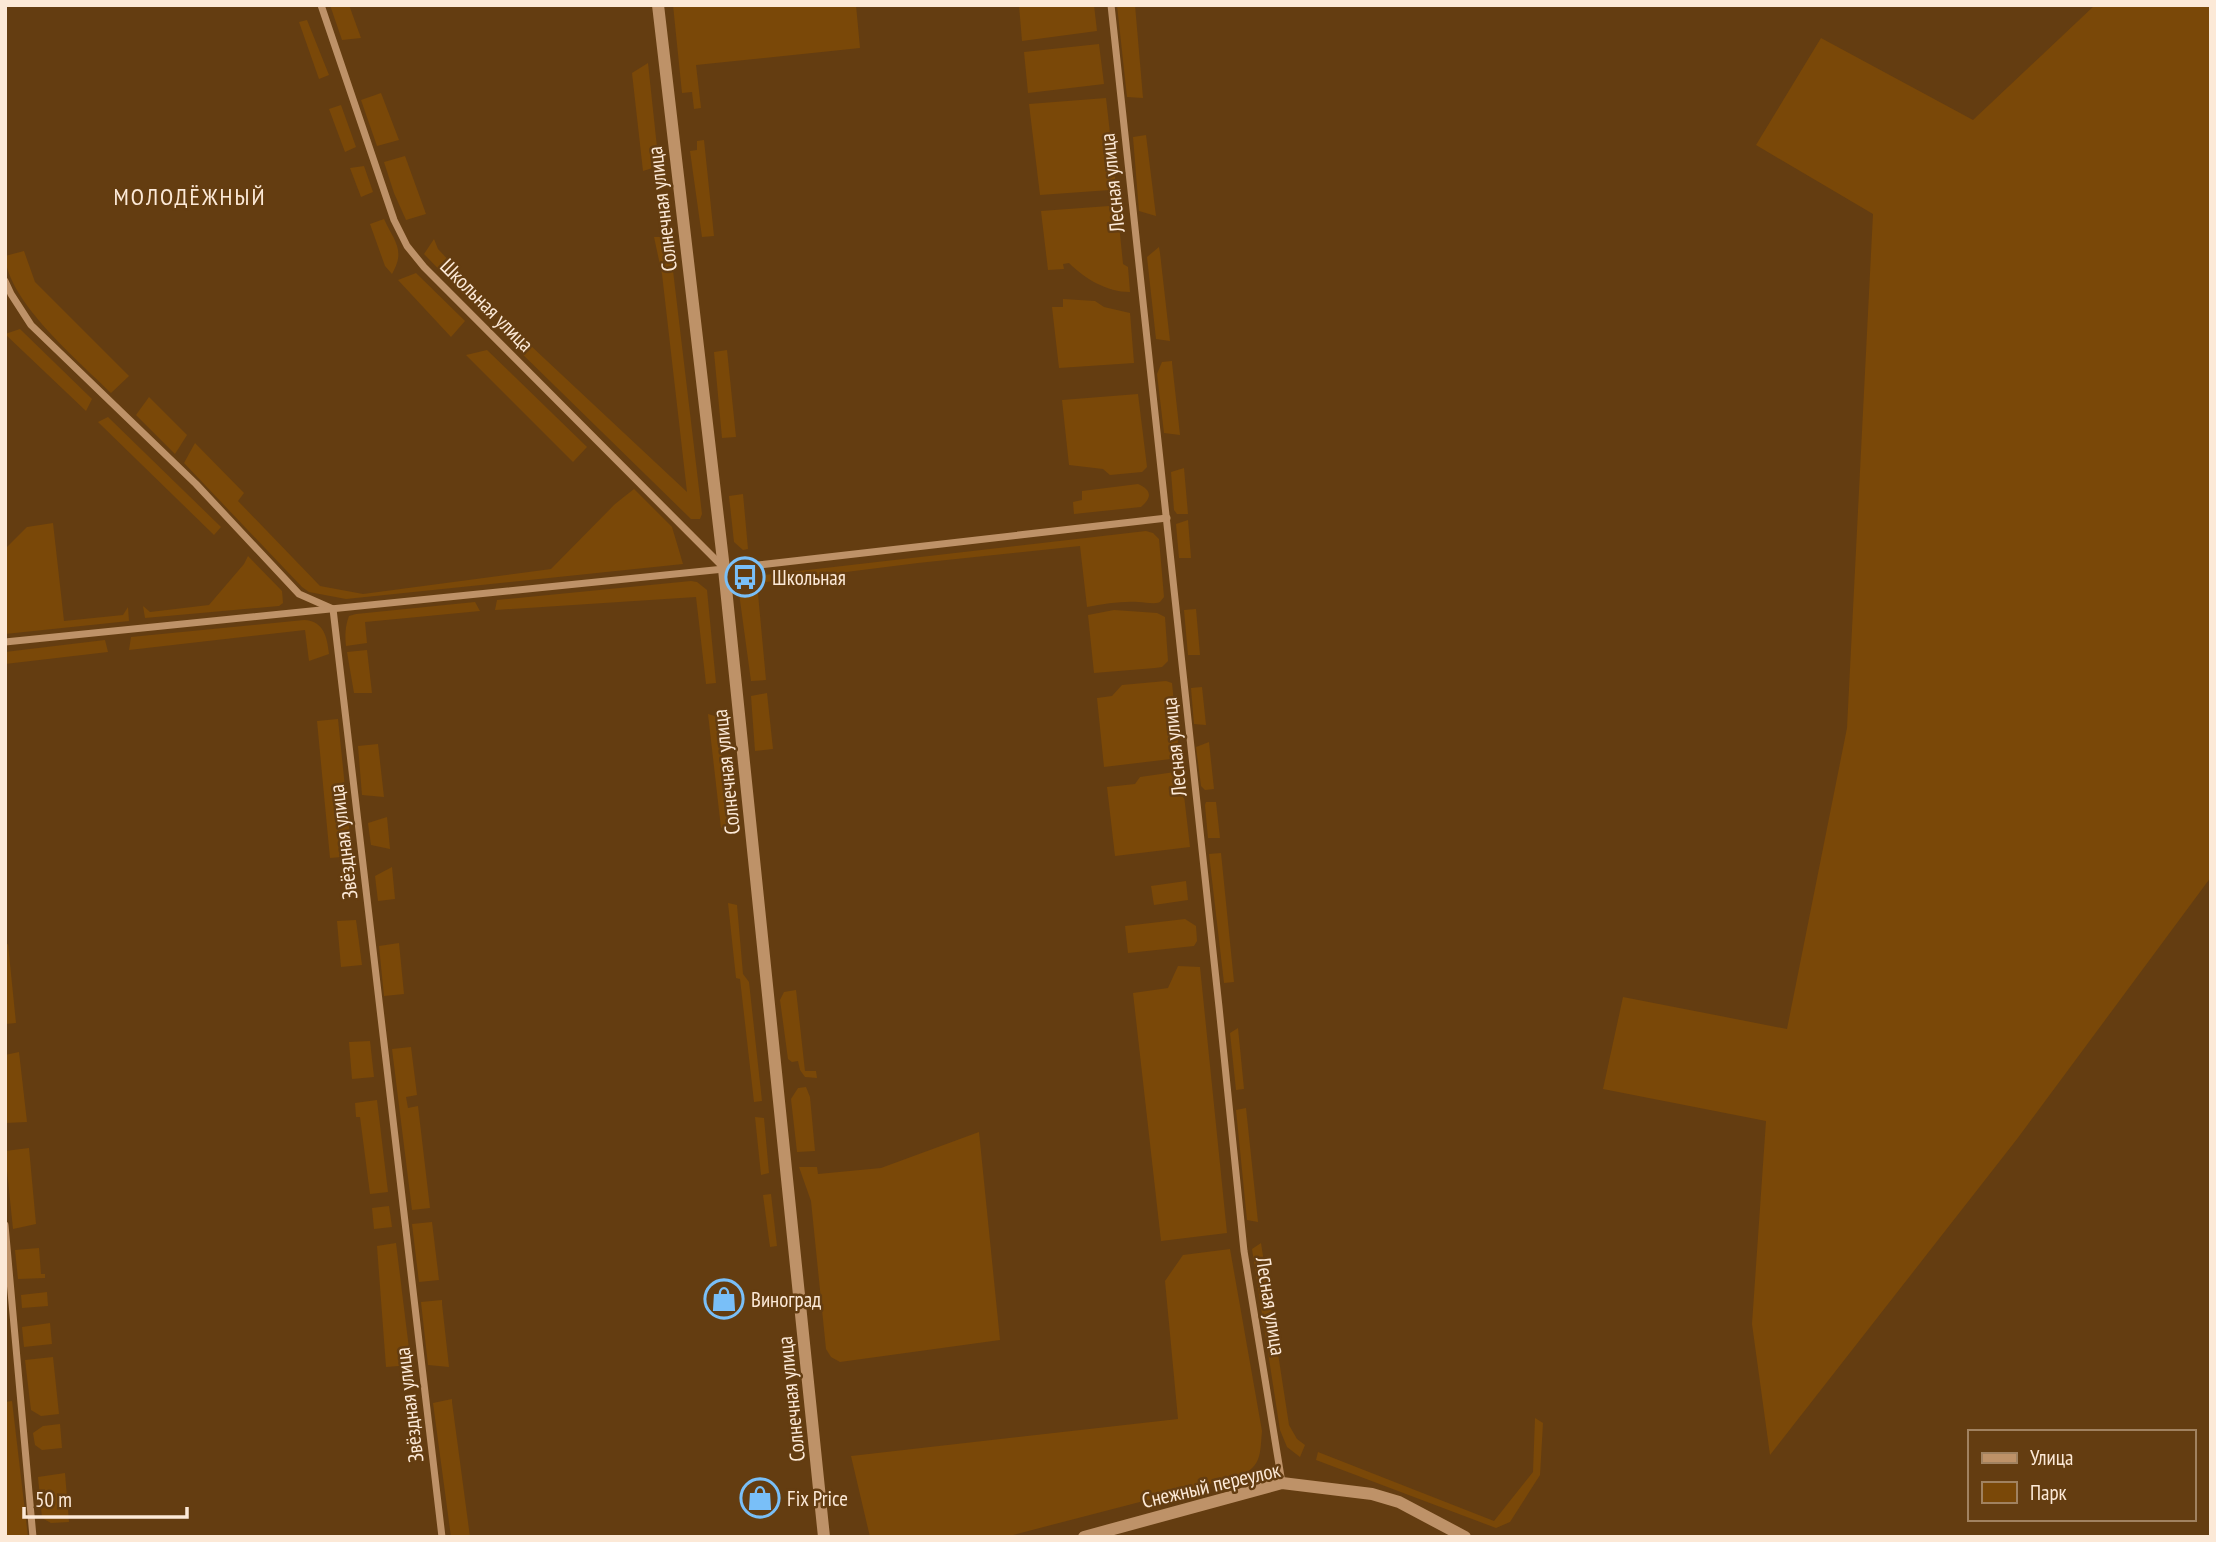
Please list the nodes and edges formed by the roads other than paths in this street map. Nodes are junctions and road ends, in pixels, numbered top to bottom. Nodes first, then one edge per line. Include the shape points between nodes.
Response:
1 (321, 5) edge
2 (657, 5) edge
3 (1111, 5) edge
4 (5, 281) edge
5 (1167, 518) junction
6 (724, 569) junction
7 (333, 610) junction
8 (5, 642) edge
9 (5, 1225) edge
10 (1282, 1483) junction
11 (33, 1537) edge
12 (442, 1537) edge
13 (824, 1537) edge
14 (1084, 1537) edge
15 (1465, 1537) edge

1 - 6 street, Школьная улица via 394,220 407,246
2 - 6 street, Солнечная улица
3 - 5 street, Лесная улица
4 - 7 street via 31,325 197,484 299,594
5 - 6 street
5 - 10 street, Лесная улица via 1244,1251
6 - 7 street
6 - 13 street, Солнечная улица
7 - 8 street
7 - 12 street, Звёздная улица
9 - 11 street
10 - 14 street, Снежный переулок
10 - 15 street, Снежный переулок via 1372,1494 1399,1502

